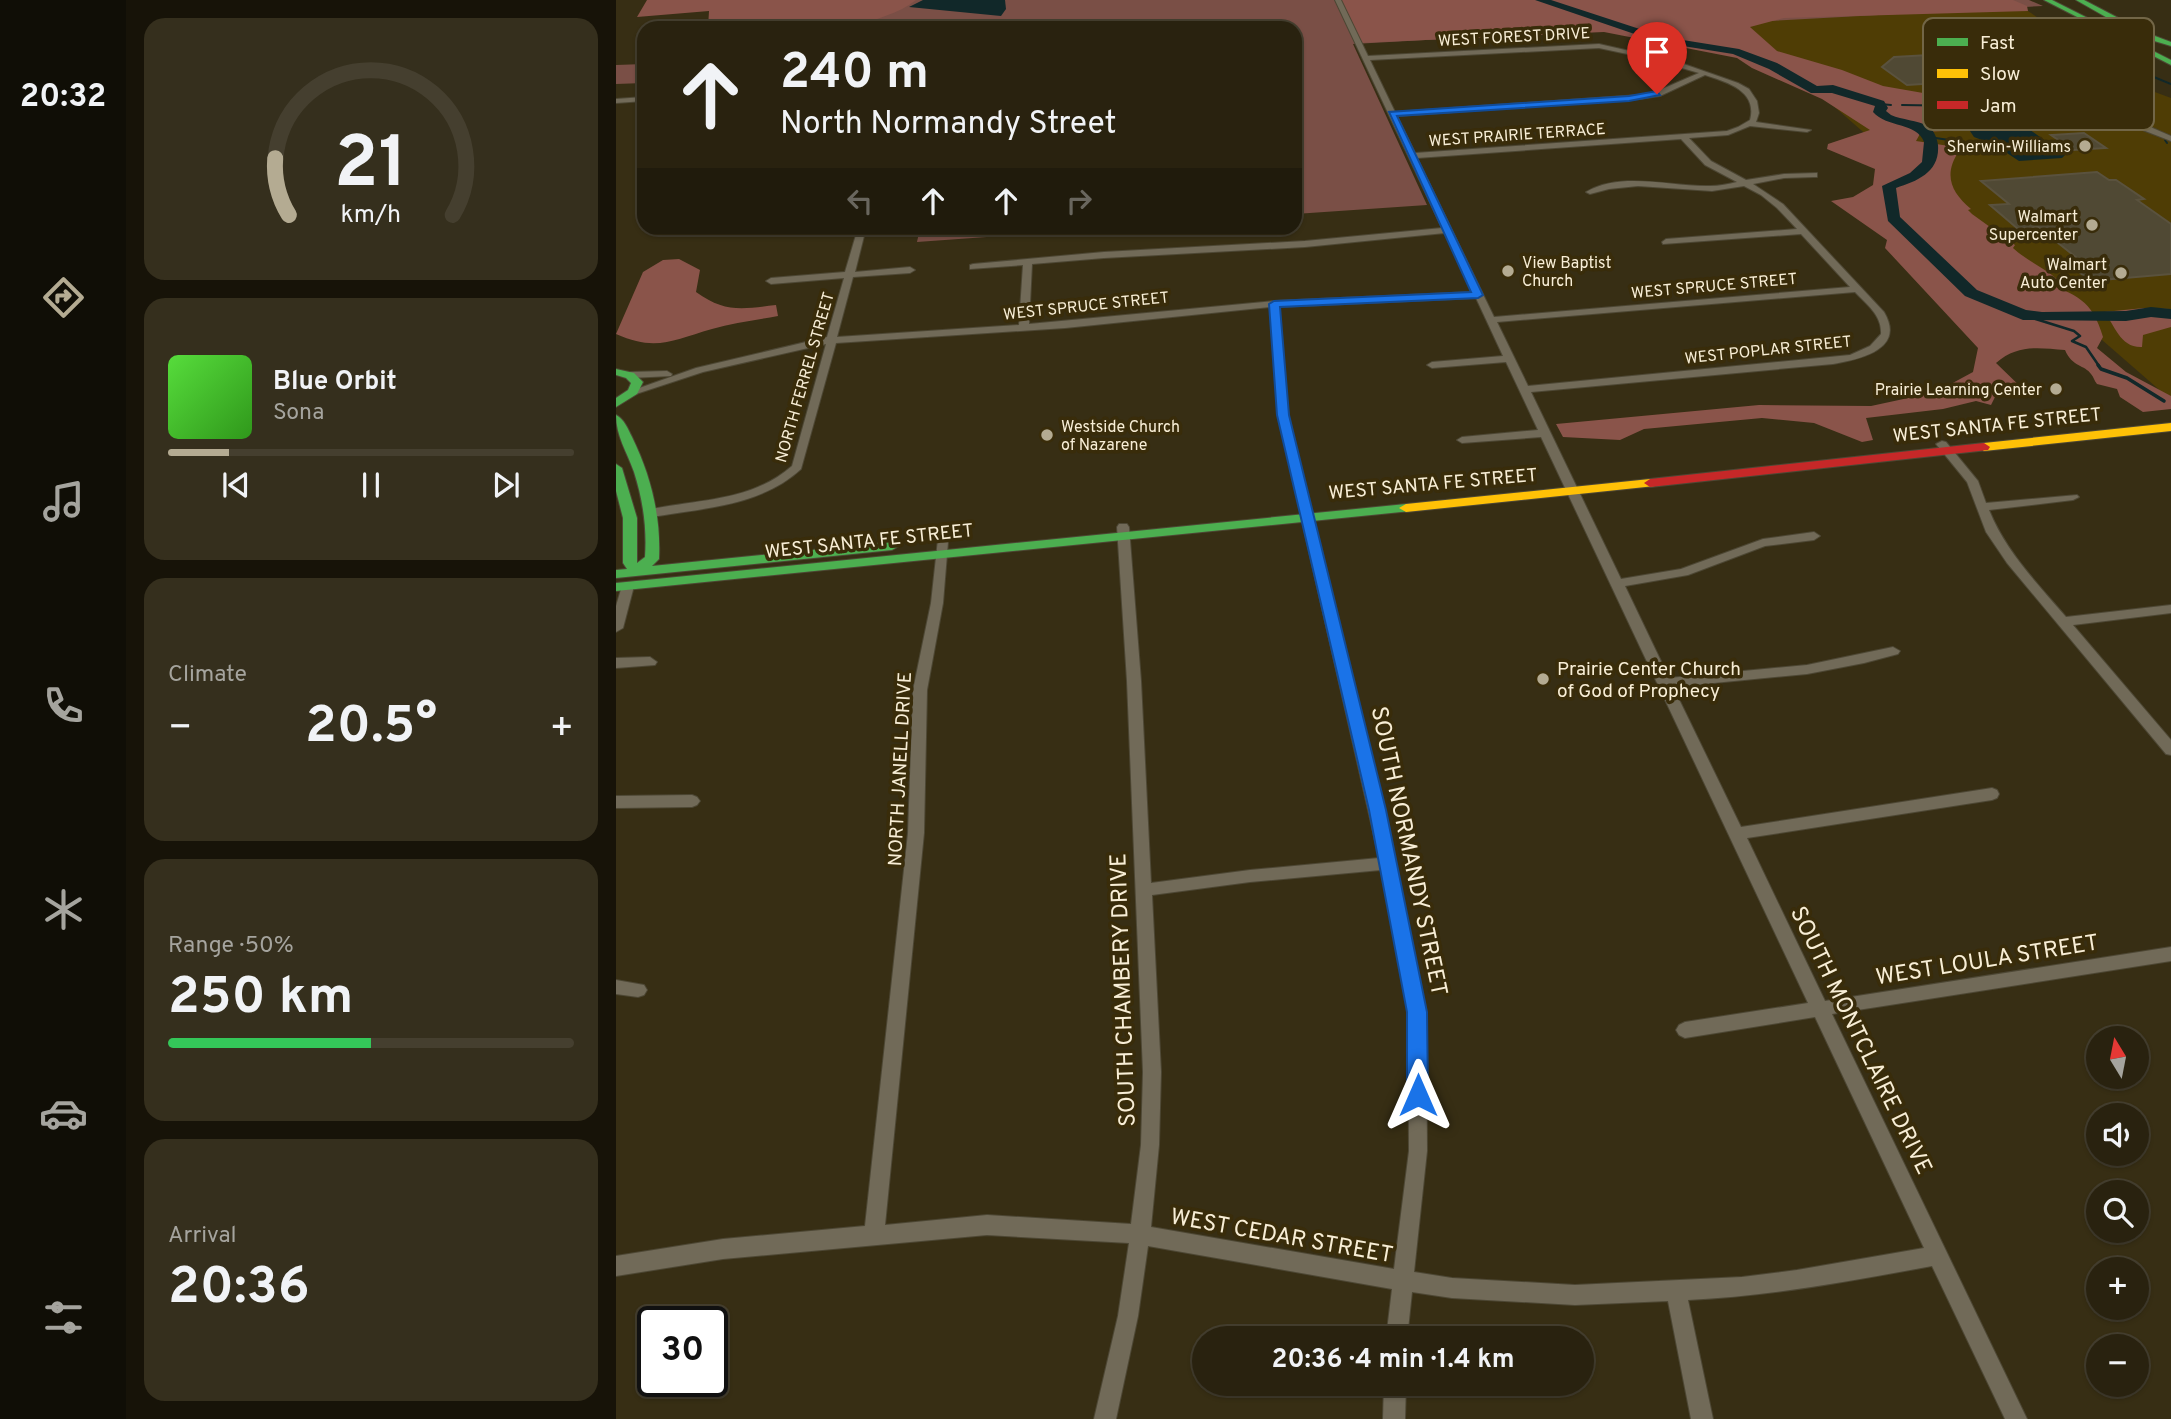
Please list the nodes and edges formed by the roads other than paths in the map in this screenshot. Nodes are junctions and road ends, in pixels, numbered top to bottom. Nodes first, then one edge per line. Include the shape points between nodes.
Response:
1 (1338, 0) edge
2 (2047, 0) edge
3 (2079, 0) edge
4 (2082, 18) edge
5 (2112, 18) edge
6 (2154, 39) edge
7 (2169, 44) dead end
8 (2154, 54) edge
9 (1364, 58) junction
10 (2171, 63) edge
11 (1704, 73) junction
12 (637, 100) edge
13 (616, 101) edge
14 (1392, 114) junction
15 (1750, 124) junction
16 (1807, 130) dead end
17 (2150, 130) edge
18 (1683, 136) junction
19 (2171, 139) edge
20 (1411, 156) junction
21 (1814, 175) dead end
22 (1747, 184) junction
23 (1590, 192) dead end
24 (1447, 230) junction
25 (1803, 231) junction
26 (860, 235) edge
27 (1666, 242) dead end
28 (1027, 262) junction
29 (973, 267) dead end
30 (910, 270) dead end
31 (849, 275) junction
32 (771, 281) dead end
33 (1857, 289) junction
34 (1478, 295) junction
35 (1274, 304) junction
36 (1490, 320) junction
37 (1024, 328) junction
38 (832, 340) junction
39 (1508, 359) junction
40 (1432, 365) dead end
41 (699, 370) junction
42 (620, 373) edge
43 (1523, 390) junction
44 (622, 401) edge
45 (616, 419) edge
46 (2171, 419) edge
47 (2171, 427) edge
48 (1544, 433) junction
49 (1462, 440) dead end
50 (1945, 447) junction
51 (616, 468) edge
52 (1569, 485) junction
53 (2073, 497) dead end
54 (1982, 507) junction
55 (1308, 512) junction
56 (652, 513) junction
57 (1124, 531) junction
58 (1814, 536) dead end
59 (942, 548) junction
60 (616, 574) edge
61 (626, 582) edge
62 (1616, 584) junction
63 (2171, 609) edge
64 (2063, 622) junction
65 (616, 628) edge
66 (1893, 651) dead end
67 (650, 662) dead end
68 (616, 663) edge
69 (1664, 683) junction
70 (2171, 750) edge
71 (1992, 794) dead end
72 (692, 801) dead end
73 (616, 802) edge
74 (1736, 834) junction
75 (1388, 863) junction
76 (1144, 890) junction
77 (2171, 954) edge
78 (616, 986) edge
79 (638, 990) dead end
80 (1820, 1009) junction
81 (1685, 1030) dead end
82 (874, 1235) junction
83 (1140, 1235) junction
84 (1938, 1255) junction
85 (616, 1266) edge
86 (1402, 1281) junction
87 (1676, 1291) junction
88 (1397, 1326) edge
89 (1395, 1396) edge
90 (1105, 1419) edge
91 (1394, 1419) edge
92 (1702, 1419) edge
93 (2016, 1419) edge

1 - 9 street, SOUTH MONTCLAIRE DRIVE
2 - 4 main road
3 - 5 main road
6 - 7 main road
8 - 10 main road
9 - 11 street, WEST FOREST DRIVE via 1589,46 1623,50
9 - 14 street, SOUTH MONTCLAIRE DRIVE
11 - 14 street via 1657,94 1629,99
11 - 15 street via 1732,82 1749,94 1756,114
12 - 13 street
14 - 20 street, SOUTH MONTCLAIRE DRIVE
15 - 16 street, WEST PRAIRIE TERRACE
15 - 18 street, WEST PRAIRIE TERRACE via 1728,133
17 - 19 street
18 - 20 street, WEST PRAIRIE TERRACE
18 - 22 street, WEST POPLAR STREET via 1708,163
20 - 24 street, SOUTH MONTCLAIRE DRIVE
21 - 22 street via 1772,177
22 - 23 street via 1712,189 1637,184
22 - 25 street, WEST POPLAR STREET via 1780,206
24 - 28 street
24 - 34 street, SOUTH MONTCLAIRE DRIVE
25 - 27 street
25 - 33 street, WEST POPLAR STREET
26 - 31 street, NORTH FERREL STREET
28 - 29 street
28 - 37 street
30 - 31 street
31 - 32 street
31 - 38 street, NORTH FERREL STREET
33 - 36 street, WEST SPRUCE STREET
33 - 43 street, WEST POPLAR STREET via 1887,327 1878,346 1854,357
34 - 35 street, WEST SPRUCE STREET
34 - 36 street, SOUTH MONTCLAIRE DRIVE
35 - 37 street, WEST SPRUCE STREET
35 - 55 street, SOUTH NORMANDY STREET via 1283,415
36 - 39 street, SOUTH MONTCLAIRE DRIVE
37 - 38 street, WEST SPRUCE STREET
38 - 41 street, WEST SPRUCE STREET
38 - 56 street, NORTH FERREL STREET via 797,466 788,477 764,491
39 - 40 street
39 - 43 street, SOUTH MONTCLAIRE DRIVE
41 - 42 street, WEST SPRUCE STREET
41 - 44 street, WEST SPRUCE STREET
42 - 44 main road via 637,382
43 - 48 street, SOUTH MONTCLAIRE DRIVE
45 - 56 main road
46 - 50 main road, WEST SANTA FE STREET
47 - 50 main road, WEST SANTA FE STREET
48 - 49 street
48 - 52 street, SOUTH MONTCLAIRE DRIVE
50 - 52 main road, WEST SANTA FE STREET
50 - 54 street via 1972,481
51 - 61 main road via 632,530
52 - 55 main road, WEST SANTA FE STREET
52 - 62 street, SOUTH MONTCLAIRE DRIVE
53 - 54 street
54 - 64 street via 2000,545
55 - 57 main road, WEST SANTA FE STREET
55 - 75 street, SOUTH NORMANDY STREET
56 - 61 main road via 653,559
57 - 59 main road, WEST SANTA FE STREET
57 - 76 street, SOUTH CHAMBERY DRIVE
58 - 62 street via 1763,543 1684,572
59 - 61 main road, WEST SANTA FE STREET
59 - 82 street, NORTH JANELL DRIVE via 920,690 919,800
60 - 61 main road, WEST SANTA FE STREET
61 - 65 street
62 - 69 street, SOUTH MONTCLAIRE DRIVE
63 - 64 street
64 - 70 street
66 - 69 street via 1839,666
67 - 68 street
69 - 74 street, SOUTH MONTCLAIRE DRIVE
71 - 74 street
72 - 73 street
74 - 80 street, SOUTH MONTCLAIRE DRIVE
75 - 76 street
75 - 86 street, SOUTH NORMANDY STREET via 1417,1012 1418,1151
76 - 83 street, SOUTH CHAMBERY DRIVE via 1152,1072
77 - 80 street, WEST LOULA STREET
78 - 79 street
80 - 81 street, WEST LOULA STREET
80 - 84 street, SOUTH MONTCLAIRE DRIVE
82 - 83 street, WEST CEDAR STREET via 986,1225
82 - 85 street, WEST CEDAR STREET via 723,1249
83 - 86 street, WEST CEDAR STREET
83 - 90 street, SOUTH CHAMBERY DRIVE
84 - 87 street, WEST CEDAR STREET via 1797,1280
84 - 93 street, SOUTH MONTCLAIRE DRIVE
86 - 87 street, WEST CEDAR STREET via 1465,1290 1575,1295
86 - 88 street, SOUTH NORMANDY STREET
87 - 92 street
89 - 91 street

